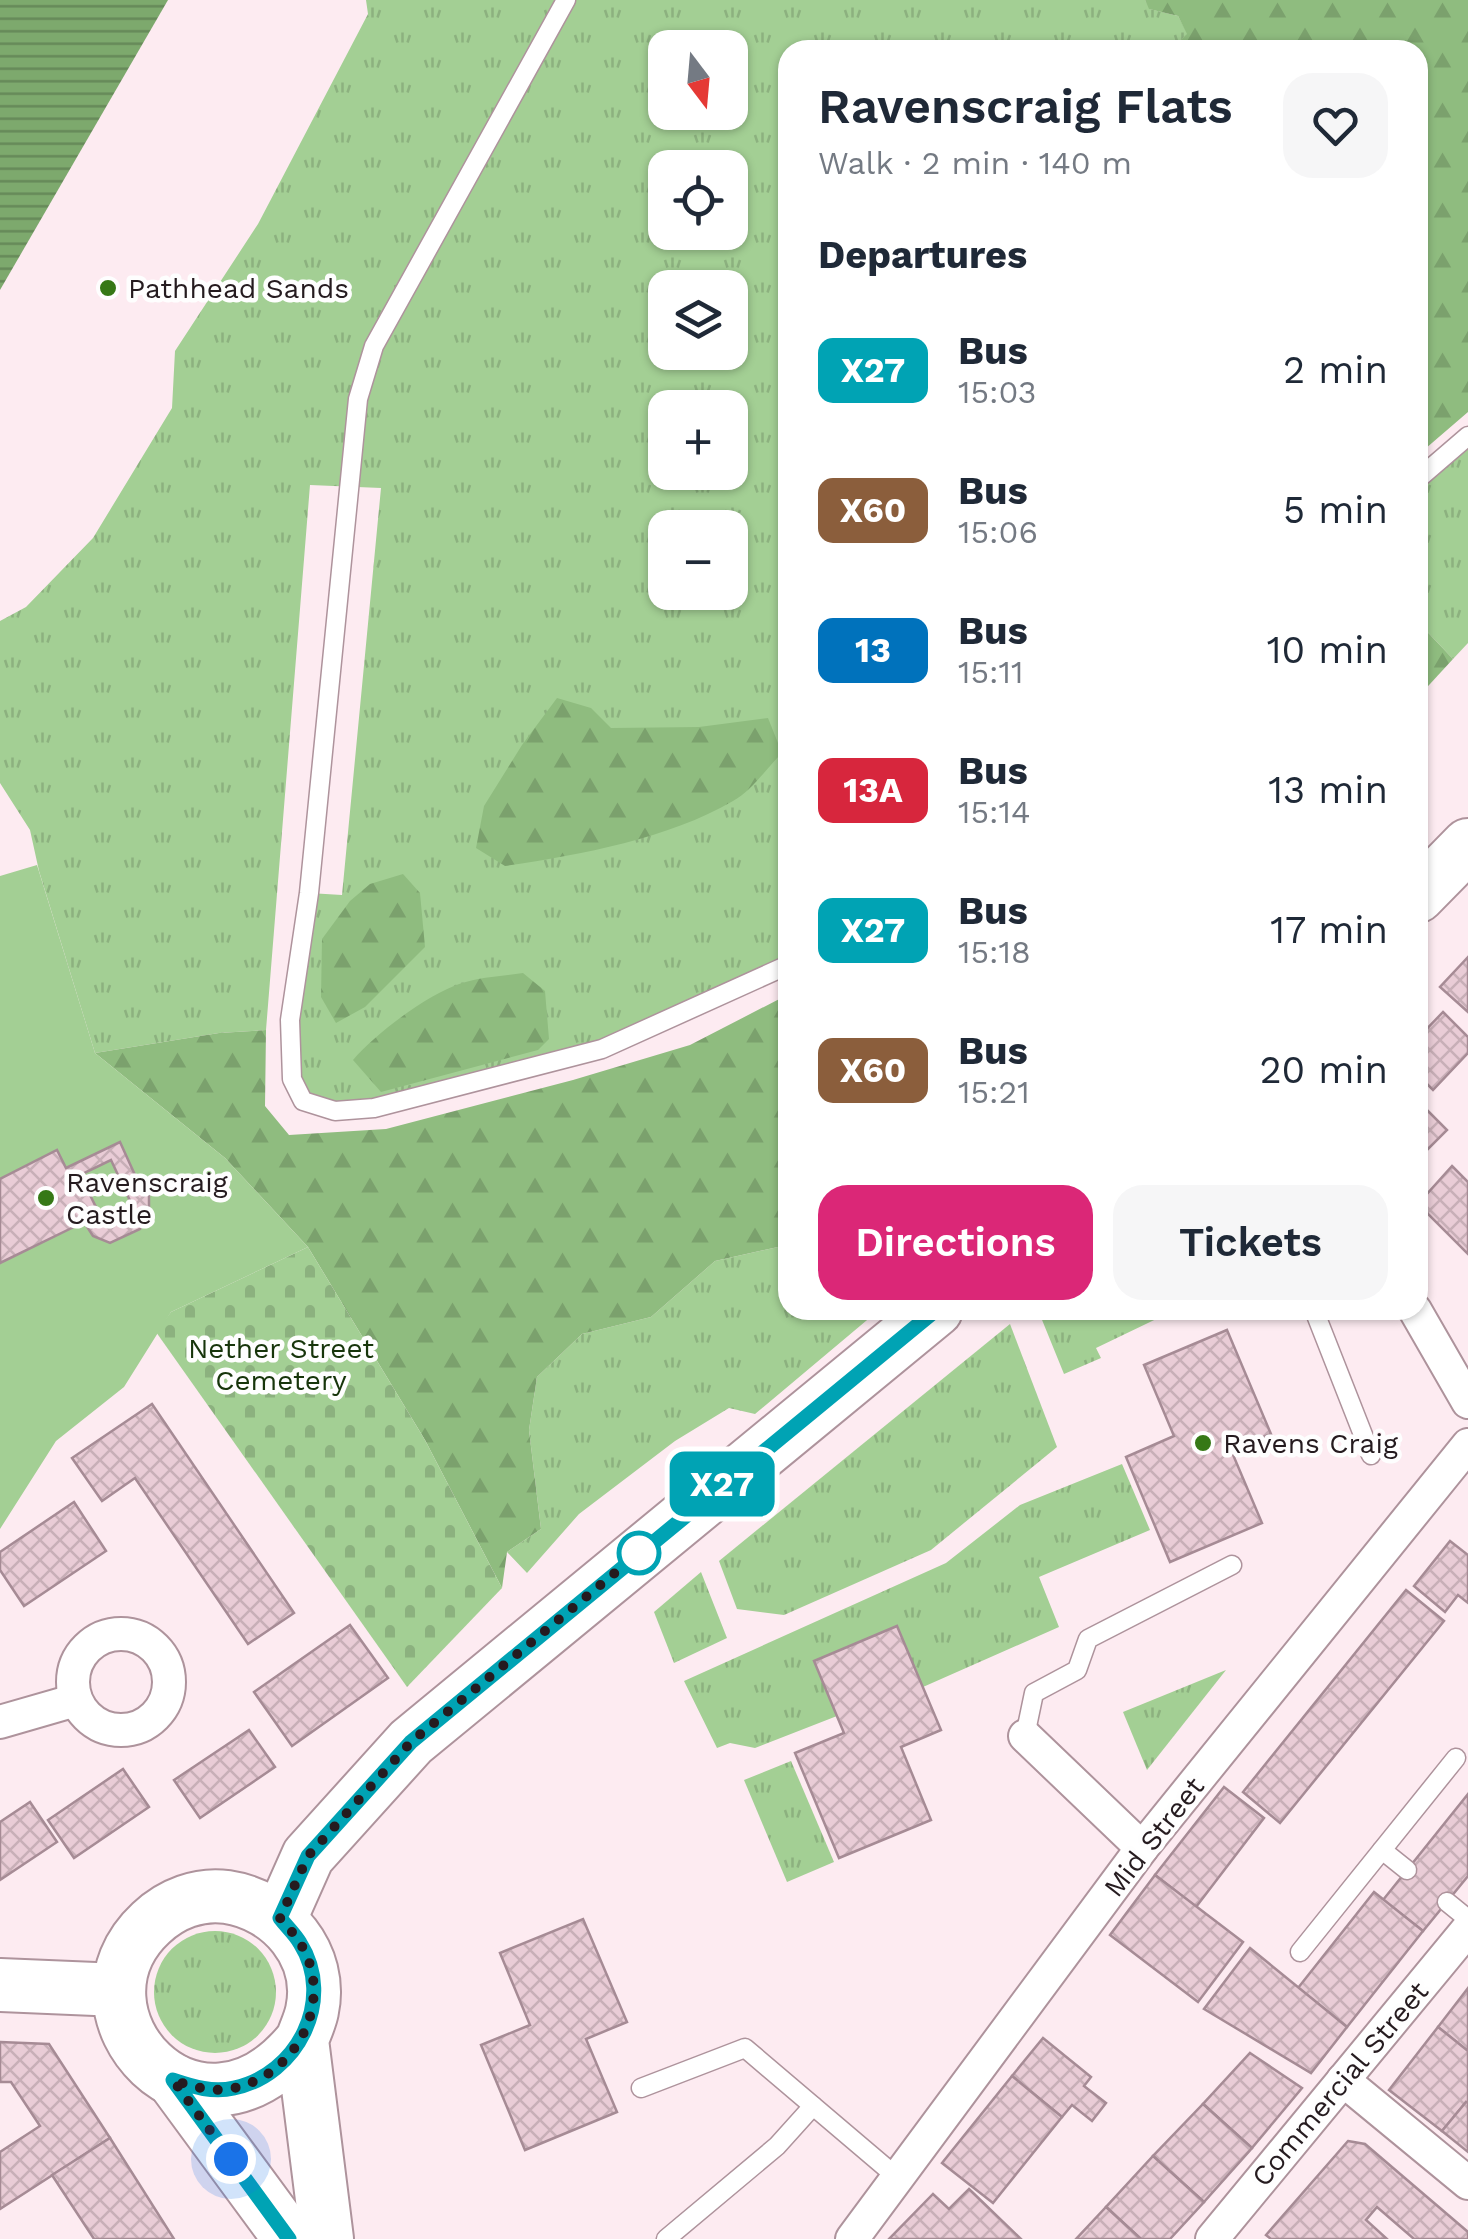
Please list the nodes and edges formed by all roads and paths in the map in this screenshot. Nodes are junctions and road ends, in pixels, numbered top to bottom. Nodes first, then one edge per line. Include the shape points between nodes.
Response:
1 (566, 0) edge
2 (1468, 436) edge
3 (1428, 471) edge
4 (1468, 844) edge
5 (1428, 886) edge
6 (778, 970) edge
7 (924, 1320) edge
8 (1318, 1320) edge
9 (1421, 1320) edge
10 (1468, 1402) edge
11 (1468, 1445) edge
12 (1371, 1455) dead end
13 (1232, 1565) dead end
14 (76, 1700) dead end
15 (0, 1722) edge
16 (1026, 1736) joint
17 (1456, 1758) dead end
18 (1142, 1848) junction
19 (1382, 1850) junction
20 (1407, 1870) dead end
21 (1446, 1902) dead end
22 (280, 1918) junction
23 (1468, 1919) edge
24 (1468, 1929) edge
25 (1300, 1952) dead end
26 (0, 1986) edge
27 (119, 1990) junction
28 (302, 2040) junction
29 (173, 2080) junction
30 (1342, 2080) junction
31 (641, 2088) dead end
32 (813, 2106) junction
33 (898, 2178) junction
34 (1468, 2183) edge
35 (290, 2239) edge
36 (327, 2239) edge
37 (666, 2239) edge
38 (852, 2239) edge
39 (1212, 2239) edge

1 - 6 lane via 374,346 358,399 309,893 290,1020 292,1080 304,1101 335,1111 374,1108 602,1049
2 - 3 lane
4 - 5 main road
7 - 22 main road via 411,1742 308,1856
8 - 12 lane
9 - 10 street
11 - 18 street, Mid Street
13 - 16 lane via 1088,1639 1077,1670 1034,1693
14 - 15 street
16 - 18 street
17 - 19 lane
18 - 33 street, Mid Street
19 - 20 lane
19 - 25 lane
21 - 23 lane
22 - 27 main road via 224,1896 192,1898 141,1932
22 - 28 main road via 301,1944 313,1976 313,2008
24 - 30 street, Commercial Street
26 - 27 main road
27 - 29 main road via 133,2043
28 - 29 main road via 260,2080 231,2089 202,2090
28 - 36 main road
29 - 35 main road
30 - 34 street
30 - 39 street, Commercial Street
31 - 32 lane via 745,2048
32 - 33 lane
32 - 37 lane via 777,2146
33 - 38 street, Mid Street

